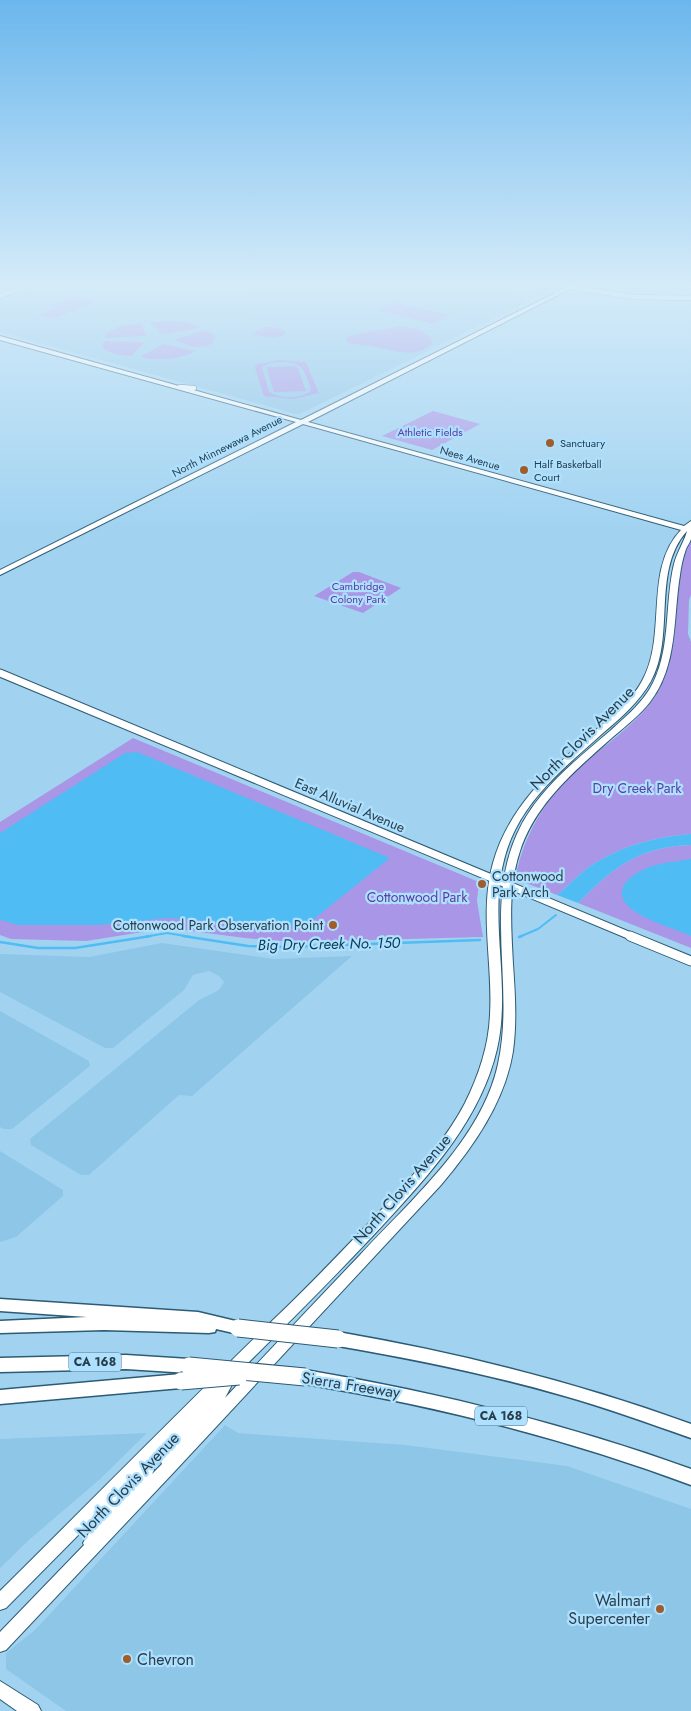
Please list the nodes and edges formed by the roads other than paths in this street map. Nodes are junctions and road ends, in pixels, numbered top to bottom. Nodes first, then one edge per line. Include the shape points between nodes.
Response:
1 (106, 367) edge
2 (115, 367) edge
3 (407, 367) edge
4 (409, 367) edge
5 (130, 374) junction
6 (375, 383) junction
7 (194, 388) junction
8 (300, 420) junction
9 (689, 528) edge
10 (0, 566) edge
11 (0, 573) edge
12 (0, 673) edge
13 (592, 738) junction
14 (559, 781) junction
15 (501, 881) junction
16 (691, 961) edge
17 (496, 1006) junction
18 (504, 1065) junction
19 (0, 1305) edge
20 (0, 1327) edge
21 (238, 1328) junction
22 (0, 1365) edge
23 (236, 1366) junction
24 (266, 1373) junction
25 (0, 1396) edge
26 (691, 1432) edge
27 (140, 1461) junction
28 (170, 1466) junction
29 (691, 1477) edge
30 (82, 1559) junction
31 (0, 1602) edge
32 (0, 1644) edge
33 (0, 1689) edge
34 (32, 1711) edge

1 - 5 main road
2 - 7 main road
3 - 6 main road, North Minnewawa Avenue
4 - 6 main road, North Minnewawa Avenue
5 - 7 street
5 - 8 main road
6 - 8 main road, North Minnewawa Avenue
7 - 8 main road
8 - 9 main road, Nees Avenue
8 - 10 main road, North Minnewawa Avenue
8 - 11 main road, North Minnewawa Avenue
9 - 13 main road, North Clovis Avenue via 667,556 656,652 648,678 630,704
9 - 14 main road, North Clovis Avenue via 680,553 667,654 659,681 641,708
12 - 15 street, East Alluvial Avenue
13 - 14 main road via 593,743 566,768
13 - 15 main road, North Clovis Avenue via 546,779 516,819 502,848
14 - 15 main road, North Clovis Avenue via 528,822
15 - 16 street, East Alluvial Avenue
15 - 17 main road, North Clovis Avenue via 493,919
15 - 18 main road, North Clovis Avenue via 510,1013
17 - 18 main road via 503,1015 500,1049
17 - 23 main road, North Clovis Avenue via 493,1039 484,1075 477,1094 451,1138 422,1175 306,1299
18 - 28 main road, North Clovis Avenue via 494,1096 448,1169
19 - 21 highway via 198,1318
20 - 21 highway via 55,1323 154,1323
21 - 26 highway, bridge via 338,1339 459,1362 606,1402
22 - 24 highway, Sierra Freeway / CA 168, bridge via 126,1362
23 - 27 main road, North Clovis Avenue
23 - 28 main road via 212,1406 169,1450
24 - 25 highway, bridge
24 - 29 highway, Sierra Freeway / CA 168, bridge via 445,1402 588,1440
27 - 30 main road via 146,1470 144,1476 110,1511
27 - 31 main road, North Clovis Avenue
28 - 30 main road, North Clovis Avenue
30 - 32 main road, North Clovis Avenue
33 - 34 main road

